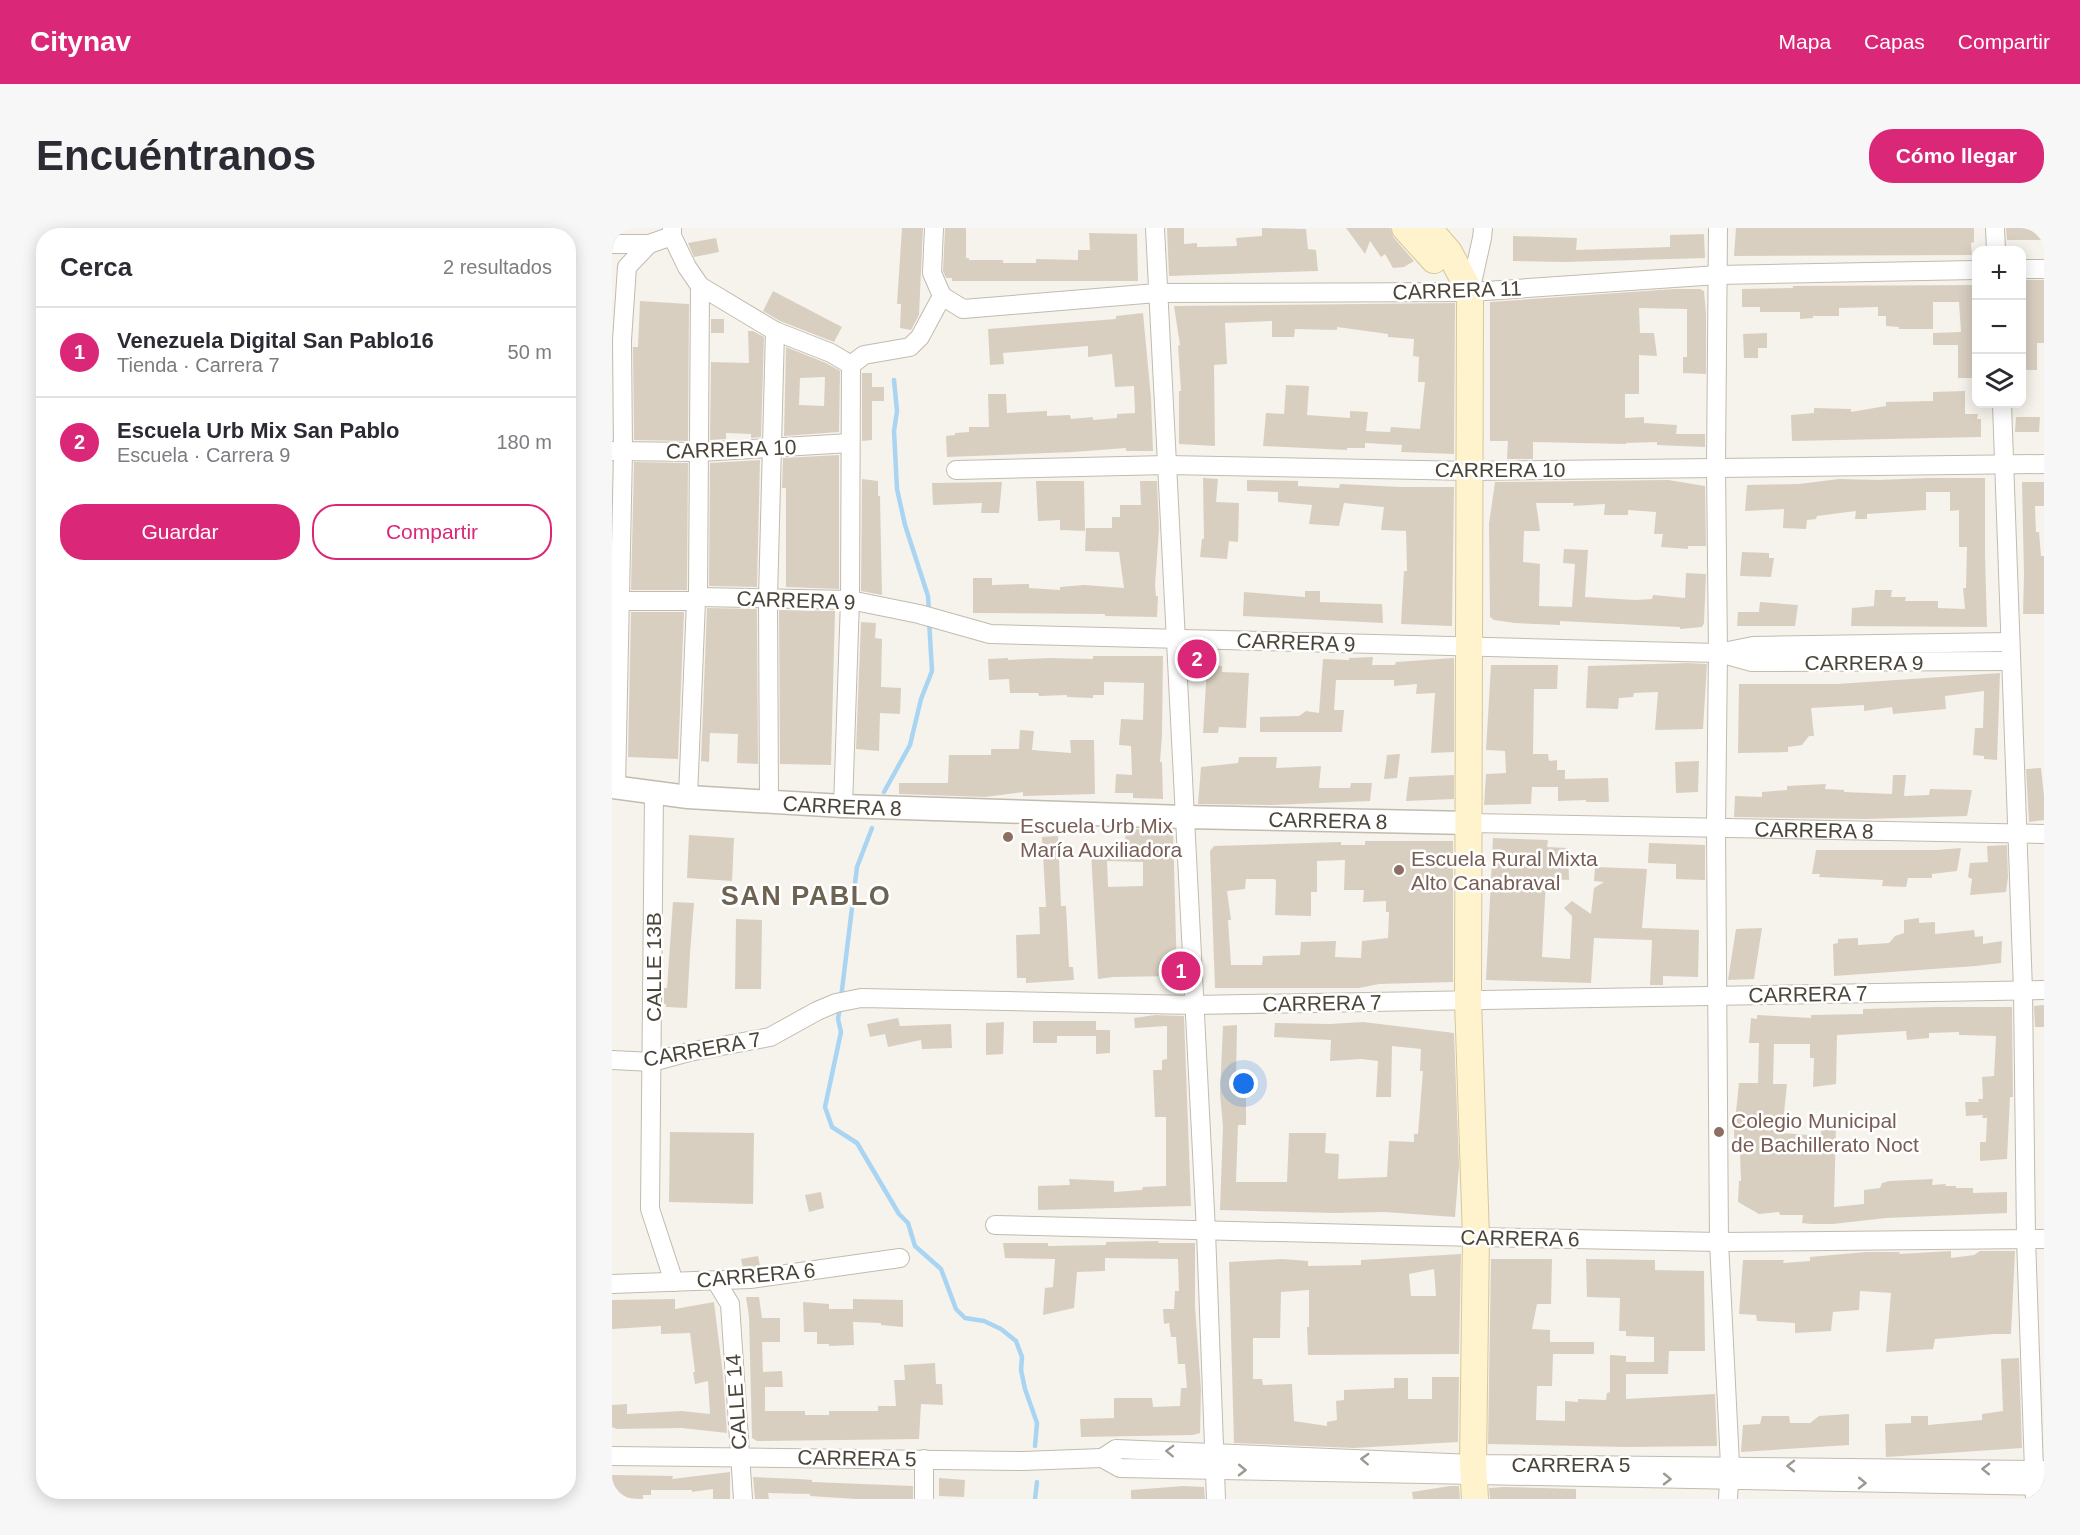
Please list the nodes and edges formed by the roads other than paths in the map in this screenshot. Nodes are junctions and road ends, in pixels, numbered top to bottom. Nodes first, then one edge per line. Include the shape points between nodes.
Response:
1 (934, 228) edge
2 (1155, 228) edge
3 (1405, 228) edge
4 (1428, 228) edge
5 (1483, 228) edge
6 (1718, 228) edge
7 (1995, 228) edge
8 (672, 232) edge
9 (612, 244) edge
10 (649, 244) junction
11 (1996, 246) edge
12 (2026, 269) edge
13 (2044, 269) edge
14 (1972, 270) edge
15 (1718, 275) junction
16 (700, 286) junction
17 (1470, 292) junction
18 (1157, 293) junction
19 (942, 296) junction
20 (775, 331) junction
21 (617, 340) edge
22 (851, 365) junction
23 (2001, 408) edge
24 (850, 443) junction
25 (772, 448) junction
26 (617, 451) edge
27 (700, 452) junction
28 (2004, 463) junction
29 (2044, 464) edge
30 (1167, 465) junction
31 (1716, 467) junction
32 (956, 470) dead end
33 (1470, 471) junction
34 (768, 598) junction
35 (697, 599) junction
36 (850, 600) junction
37 (616, 601) edge
38 (1176, 639) junction
39 (2010, 642) junction
40 (1470, 647) junction
41 (1718, 653) junction
42 (2011, 661) junction
43 (614, 787) edge
44 (654, 792) junction
45 (688, 797) junction
46 (769, 801) junction
47 (843, 806) junction
48 (1185, 817) junction
49 (1470, 823) junction
50 (1716, 828) junction
51 (2018, 833) junction
52 (2044, 834) edge
53 (2023, 990) junction
54 (2044, 990) edge
55 (1717, 996) junction
56 (1468, 1000) junction
57 (1194, 1005) junction
58 (612, 1060) edge
59 (652, 1062) junction
60 (995, 1225) dead end
61 (1206, 1231) junction
62 (1476, 1238) junction
63 (2035, 1238) edge
64 (1719, 1242) junction
65 (900, 1258) dead end
66 (750, 1279) junction
67 (716, 1281) junction
68 (674, 1282) junction
69 (612, 1284) edge
70 (730, 1304) junction
71 (612, 1456) edge
72 (740, 1457) junction
73 (924, 1459) junction
74 (1214, 1461) junction
75 (1474, 1480) edge
76 (1728, 1482) edge
77 (2038, 1482) edge
78 (743, 1499) edge
79 (924, 1499) edge
80 (1216, 1499) edge

1 - 19 street via 932,273
2 - 18 street
3 - 17 main road via 1435,262
4 - 17 main road via 1449,252
5 - 17 street
6 - 15 street
7 - 11 street
8 - 10 street
8 - 16 street
9 - 10 street
10 - 21 street via 627,267
12 - 13 street
14 - 15 street, CARRERA 11
15 - 17 street, CARRERA 11
15 - 31 street
16 - 20 street
16 - 27 street
17 - 18 street, CARRERA 11
17 - 33 main road
18 - 19 street, CARRERA 11 via 963,309
18 - 30 street
19 - 22 street via 920,338 910,347 864,355
20 - 22 street
20 - 25 street
21 - 26 street
22 - 24 street
23 - 28 street
24 - 25 street, CARRERA 10
24 - 36 street
25 - 27 street, CARRERA 10
25 - 34 street
26 - 27 street, CARRERA 10
26 - 37 street
27 - 35 street
28 - 29 street, CARRERA 10
28 - 31 street, CARRERA 10
28 - 39 street
30 - 32 street, CARRERA 10
30 - 33 street, CARRERA 10
30 - 38 street
31 - 33 street, CARRERA 10
31 - 41 street
33 - 40 main road
34 - 35 street, CARRERA 9
34 - 36 street, CARRERA 9
34 - 46 street
35 - 37 street, CARRERA 9
35 - 45 street
36 - 38 street, CARRERA 9 via 990,634
36 - 47 street
37 - 43 street
38 - 40 street, CARRERA 9
38 - 48 street
39 - 41 street, CARRERA 9 via 1753,646
39 - 42 street
40 - 41 street, CARRERA 9
40 - 49 main road
41 - 42 street, CARRERA 9 via 1752,662
41 - 50 street
42 - 51 street
43 - 44 street, CARRERA 8
44 - 45 street, CARRERA 8
44 - 59 street, CALLE 13B
45 - 46 street, CARRERA 8
46 - 47 street, CARRERA 8
47 - 48 street, CARRERA 8
48 - 49 street, CARRERA 8
48 - 57 street
49 - 50 street, CARRERA 8
49 - 56 main road
50 - 51 street, CARRERA 8
50 - 55 street
51 - 52 street, CARRERA 8
51 - 53 street
53 - 54 street, CARRERA 7
53 - 55 street, CARRERA 7
53 - 63 street
55 - 56 street, CARRERA 7
55 - 64 street
56 - 57 street, CARRERA 7
56 - 62 main road
57 - 59 street, CARRERA 7 via 861,998 817,1011 770,1037
57 - 61 street
58 - 59 street, CARRERA 7
59 - 68 street, CALLE 13B via 650,1209
60 - 61 street, CARRERA 6
61 - 62 street, CARRERA 6
61 - 74 street
62 - 64 street, CARRERA 6
62 - 75 main road
63 - 64 street, CARRERA 6
63 - 77 street
64 - 76 street
65 - 66 street, CARRERA 6
66 - 67 street, CARRERA 6
66 - 70 street
67 - 68 street, CARRERA 6
67 - 70 street, CALLE 14
68 - 69 street, CARRERA 6
70 - 72 street, CALLE 14
71 - 72 street, CARRERA 5
72 - 73 street, CARRERA 5
72 - 78 street, CALLE 14
73 - 74 street, CARRERA 5 via 1102,1458 1120,1468
73 - 79 street
74 - 75 street, CARRERA 5
74 - 80 street
75 - 76 street, CARRERA 5
76 - 77 street, CARRERA 5

